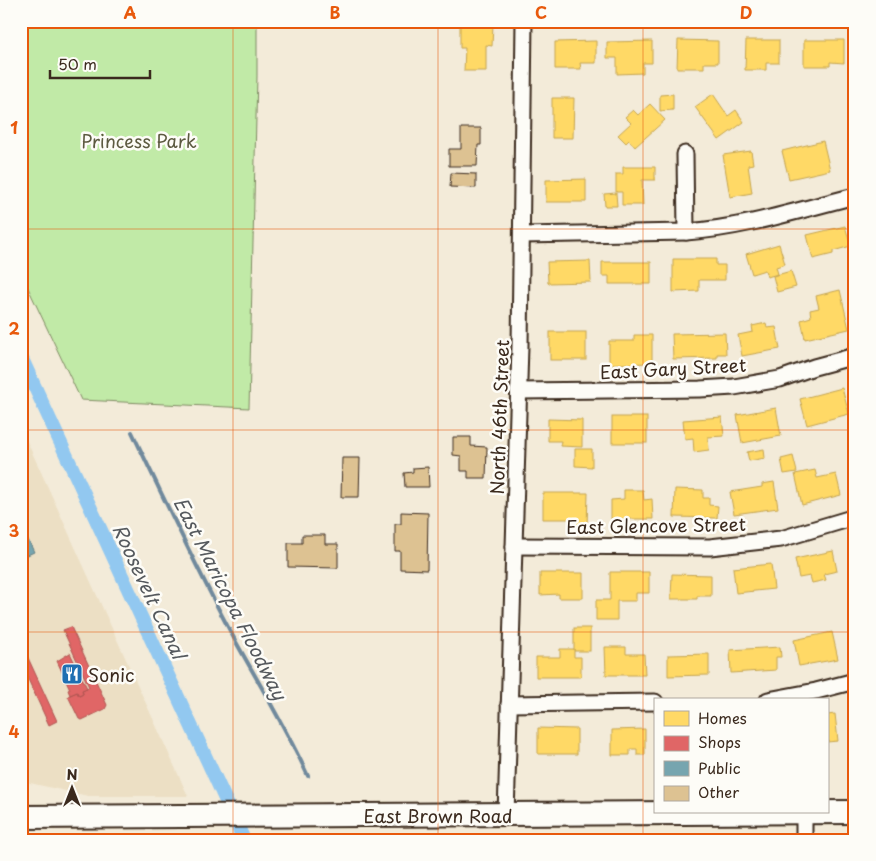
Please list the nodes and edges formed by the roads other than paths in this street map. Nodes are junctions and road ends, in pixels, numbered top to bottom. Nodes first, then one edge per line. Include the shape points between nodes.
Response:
1 (524, 21) edge
2 (685, 154) dead end
3 (855, 196) edge
4 (686, 232) junction
5 (522, 235) junction
6 (855, 356) edge
7 (518, 391) junction
8 (855, 517) edge
9 (514, 546) junction
10 (855, 681) edge
11 (779, 698) edge
12 (654, 702) edge
13 (510, 704) junction
14 (828, 812) edge
15 (855, 812) edge
16 (654, 813) edge
17 (506, 814) junction
18 (804, 814) edge
19 (21, 817) edge
20 (804, 840) edge

1 - 5 street, North 46th Street
2 - 4 street
3 - 4 street via 743,225
4 - 5 street
5 - 7 street, North 46th Street
6 - 7 street, East Gary Street via 780,379 734,387
7 - 9 street, North 46th Street
8 - 9 street, East Glencove Street via 780,539 710,547
9 - 13 street, North 46th Street
10 - 11 street
12 - 13 street
13 - 17 street, North 46th Street
14 - 15 main road, East Brown Road
16 - 17 main road, East Brown Road
17 - 19 main road, East Brown Road
18 - 20 street

